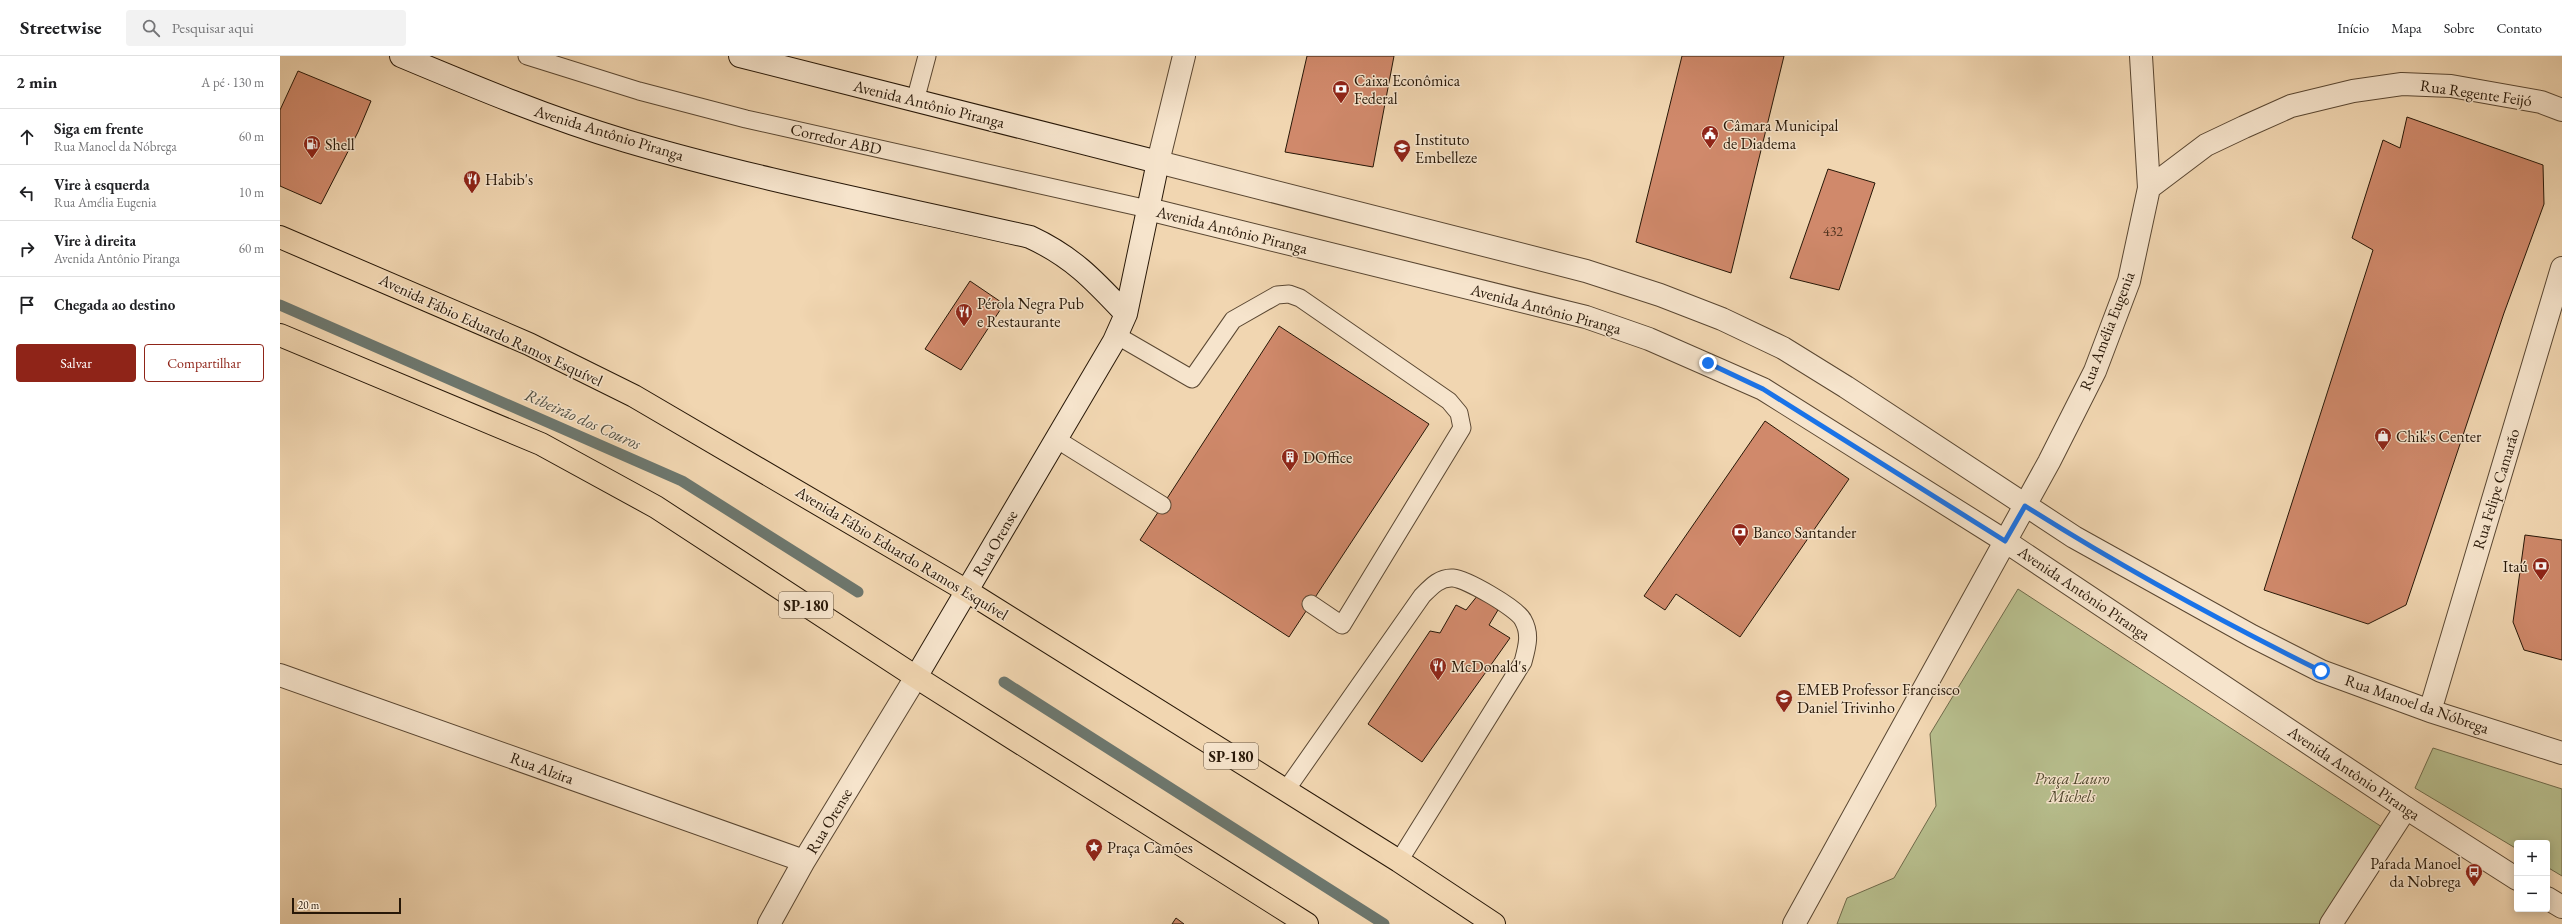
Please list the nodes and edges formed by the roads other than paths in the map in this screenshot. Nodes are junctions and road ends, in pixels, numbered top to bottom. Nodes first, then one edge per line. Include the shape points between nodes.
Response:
1 (401, 56) edge
2 (527, 56) edge
3 (740, 56) edge
4 (927, 56) edge
5 (1184, 56) edge
6 (2141, 56) edge
7 (915, 101) junction
8 (2562, 110) edge
9 (1158, 162) junction
10 (2149, 188) junction
11 (1148, 209) junction
12 (280, 237) edge
13 (2562, 268) edge
14 (1126, 314) junction
15 (280, 335) edge
16 (1116, 335) junction
17 (1056, 439) junction
18 (1162, 505) dead end
19 (2025, 506) junction
20 (2005, 541) junction
21 (967, 591) junction
22 (1311, 604) dead end
23 (280, 675) edge
24 (916, 677) junction
25 (2430, 711) junction
26 (2562, 753) edge
27 (1286, 790) junction
28 (2406, 808) junction
29 (804, 861) junction
30 (1399, 861) junction
31 (2514, 877) edge
32 (2550, 900) edge
33 (2562, 907) edge
34 (770, 924) edge
35 (1307, 924) edge
36 (1494, 924) edge
37 (1794, 924) edge
38 (2331, 924) edge

1 - 14 street, Avenida Antônio Piranga via 499,98 625,141 733,170 1030,237 1057,249 1083,270
2 - 11 lane, Corredor ABD via 639,91 746,119
3 - 7 street, Avenida Antônio Piranga
4 - 7 lane
5 - 9 street, Rua Orense
6 - 10 street, Rua Amélia Eugenia
7 - 9 street, Avenida Antônio Piranga
8 - 10 street, Rua Regente Feijó via 2541,102 2450,86 2402,84 2353,91 2291,106 2231,133 2206,145
9 - 11 street, Rua Orense
9 - 19 street, Avenida Antônio Piranga via 1586,271 1722,319 1782,348 1846,387
10 - 19 street, Rua Amélia Eugenia via 2129,281 2095,371
11 - 14 street, Rua Orense
11 - 20 street, Avenida Antônio Piranga via 1586,317 1649,339 1763,389
12 - 21 main road, Avenida Fábio Eduardo Ramos Esquível / SP-180 via 529,344 634,396
13 - 25 street, Rua Felipe Camarão
14 - 16 street, Rua Orense
15 - 24 main road, SP-180 via 541,444 656,507
16 - 17 street, Rua Orense
16 - 22 lane via 1192,378 1234,320 1277,295 1289,294 1300,298 1449,401 1459,414 1462,428 1342,625
17 - 18 lane
17 - 21 street, Rua Orense
19 - 20 street, Rua Amélia Eugenia
19 - 25 street, Rua Manoel da Nóbrega via 2117,563 2321,671
20 - 28 street, Avenida Antônio Piranga
20 - 37 street, Rua Amélia Eugenia
21 - 24 street, Rua Orense
21 - 27 main road, Avenida Fábio Eduardo Ramos Esquível / SP-180
23 - 29 street, Rua Alzira
24 - 29 street, Rua Orense
24 - 35 main road, SP-180
25 - 26 street, Rua Manoel da Nóbrega
27 - 30 main road, Avenida Fábio Eduardo Ramos Esquível / SP-180
27 - 30 lane via 1417,602 1432,586 1447,579 1464,581 1512,609 1523,619 1528,635 1523,662
28 - 31 street, Avenida Antônio Piranga
28 - 38 street
29 - 34 street, Rua Orense
30 - 36 main road, Avenida Fábio Eduardo Ramos Esquível / SP-180
32 - 33 street

